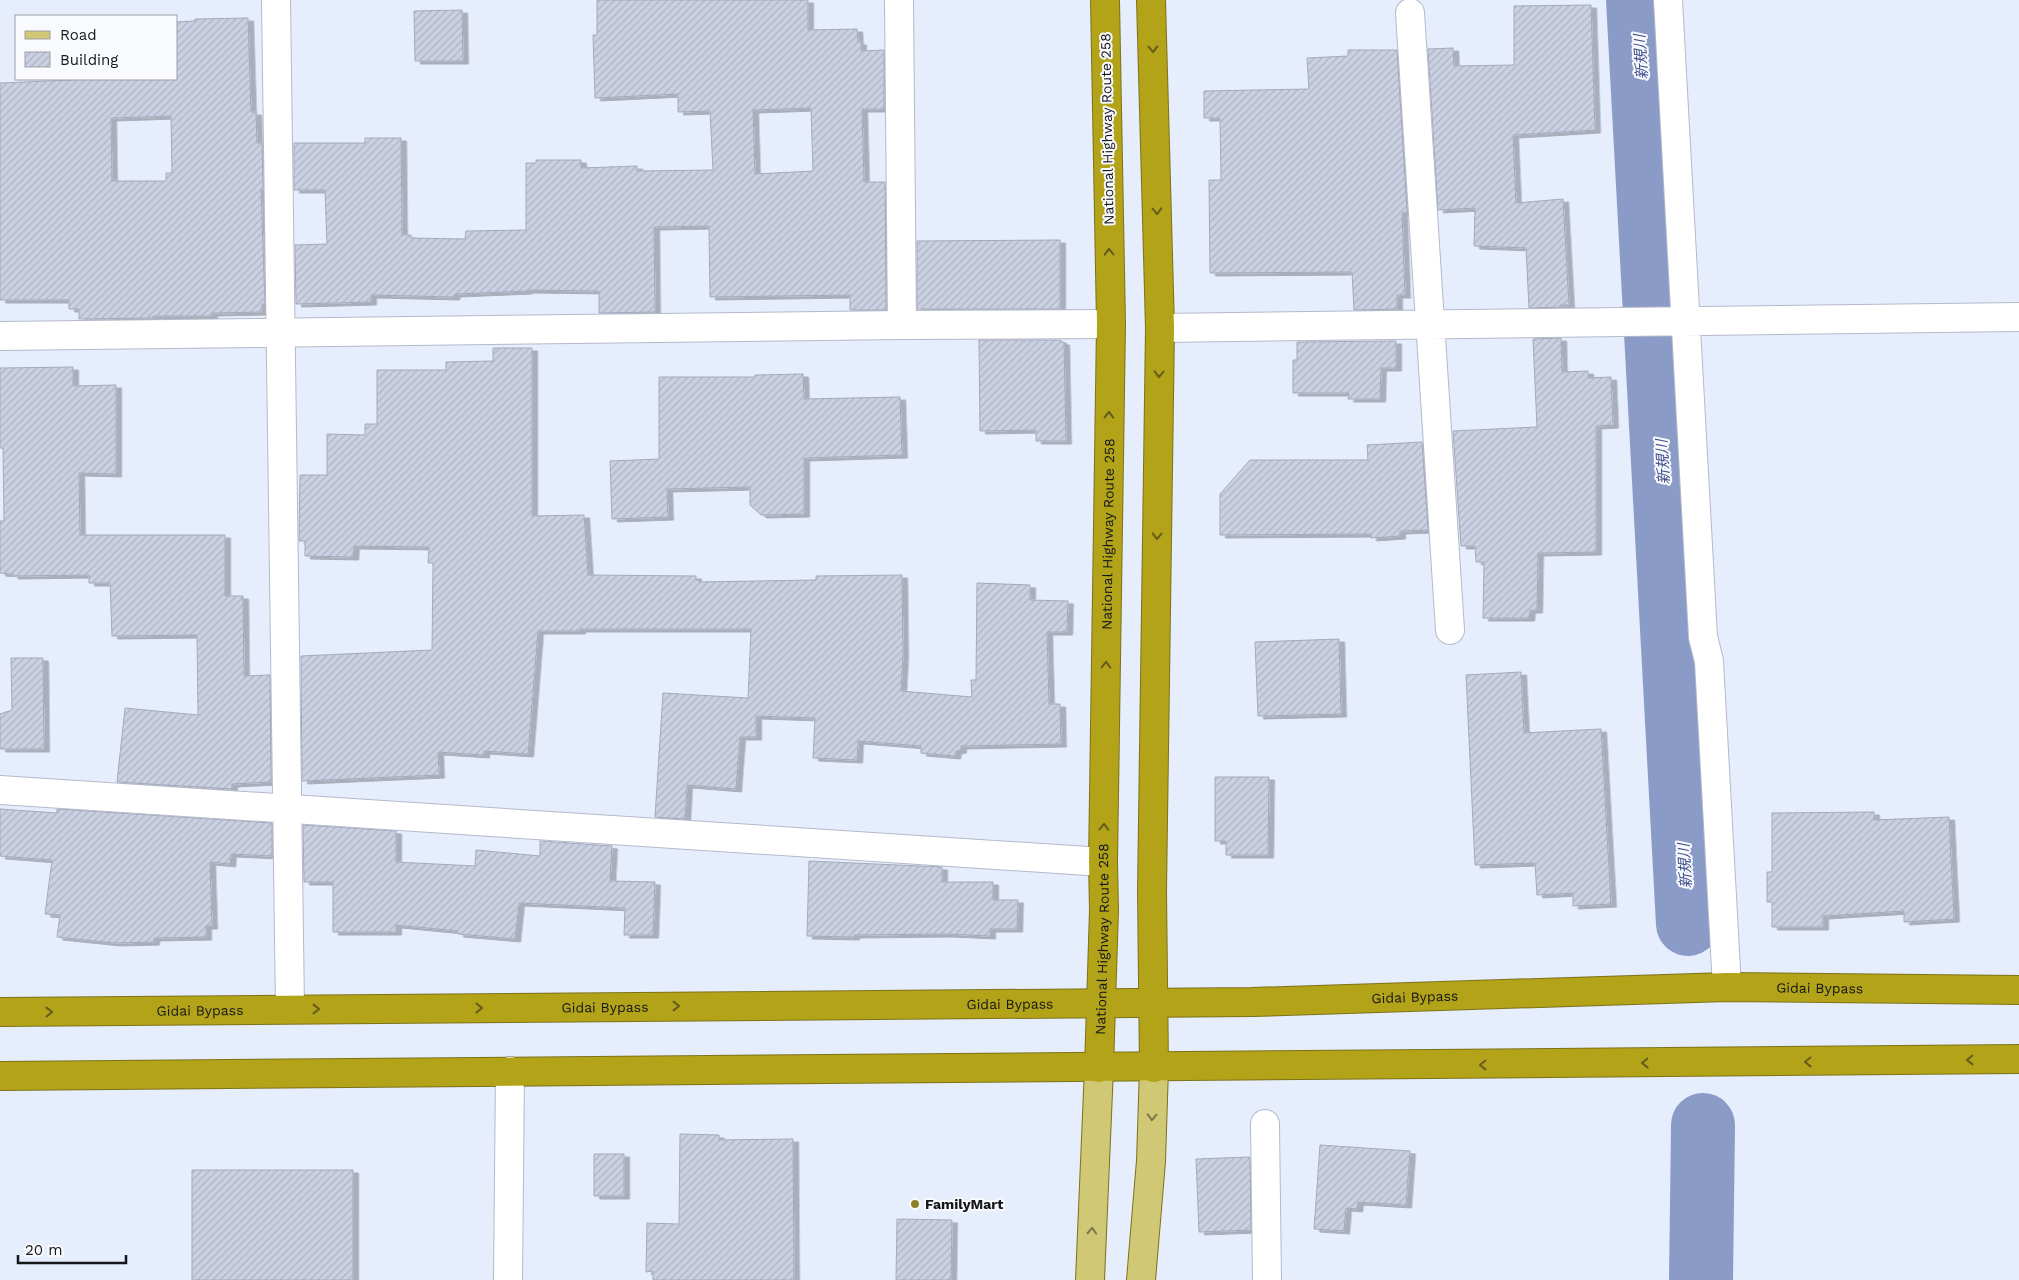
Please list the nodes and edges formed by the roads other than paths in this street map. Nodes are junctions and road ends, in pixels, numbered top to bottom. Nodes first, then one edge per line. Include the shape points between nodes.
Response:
1 (276, 0) edge
2 (899, 0) edge
3 (1105, 0) edge
4 (1151, 0) edge
5 (1668, 0) edge
6 (1410, 13) dead end
7 (2019, 317) edge
8 (1680, 321) junction
9 (1111, 324) junction
10 (902, 325) junction
11 (1431, 325) junction
12 (1160, 328) junction
13 (279, 334) junction
14 (0, 336) edge
15 (1450, 630) dead end
16 (0, 790) edge
17 (286, 810) junction
18 (1103, 862) junction
19 (1727, 987) junction
20 (2019, 990) edge
21 (1153, 1002) junction
22 (1101, 1003) junction
23 (290, 1009) junction
24 (0, 1012) edge
25 (2019, 1060) edge
26 (1099, 1068) junction
27 (1154, 1068) junction
28 (510, 1071) junction
29 (0, 1076) edge
30 (1265, 1124) dead end
31 (508, 1280) edge
32 (1090, 1280) edge
33 (1141, 1280) edge
34 (1267, 1280) edge

1 - 13 street
2 - 10 street
9 -> 3 highway, National Highway Route 258
4 -> 12 highway
5 - 8 street
6 - 11 street
7 - 8 street
8 - 11 street
8 - 19 street via 1703,637 1708,661
9 - 10 street
18 -> 9 highway, National Highway Route 258
10 - 13 street
11 - 12 street
11 - 15 street
12 -> 21 highway
13 - 14 street
13 - 17 street
16 - 17 street
17 - 18 street
17 - 23 street
18 - 22 highway, National Highway Route 258
19 - 20 highway, Gidai Bypass
19 - 21 highway, Gidai Bypass via 1252,1002
21 - 22 highway, Gidai Bypass
21 - 27 highway
23 -> 22 highway, Gidai Bypass
22 - 26 highway, National Highway Route 258
24 -> 23 highway, Gidai Bypass
25 -> 27 highway
26 - 27 highway
26 - 28 highway
32 -> 26 main road
27 -> 33 main road via 1151,1161
28 - 29 highway
28 - 31 street
30 - 34 street

